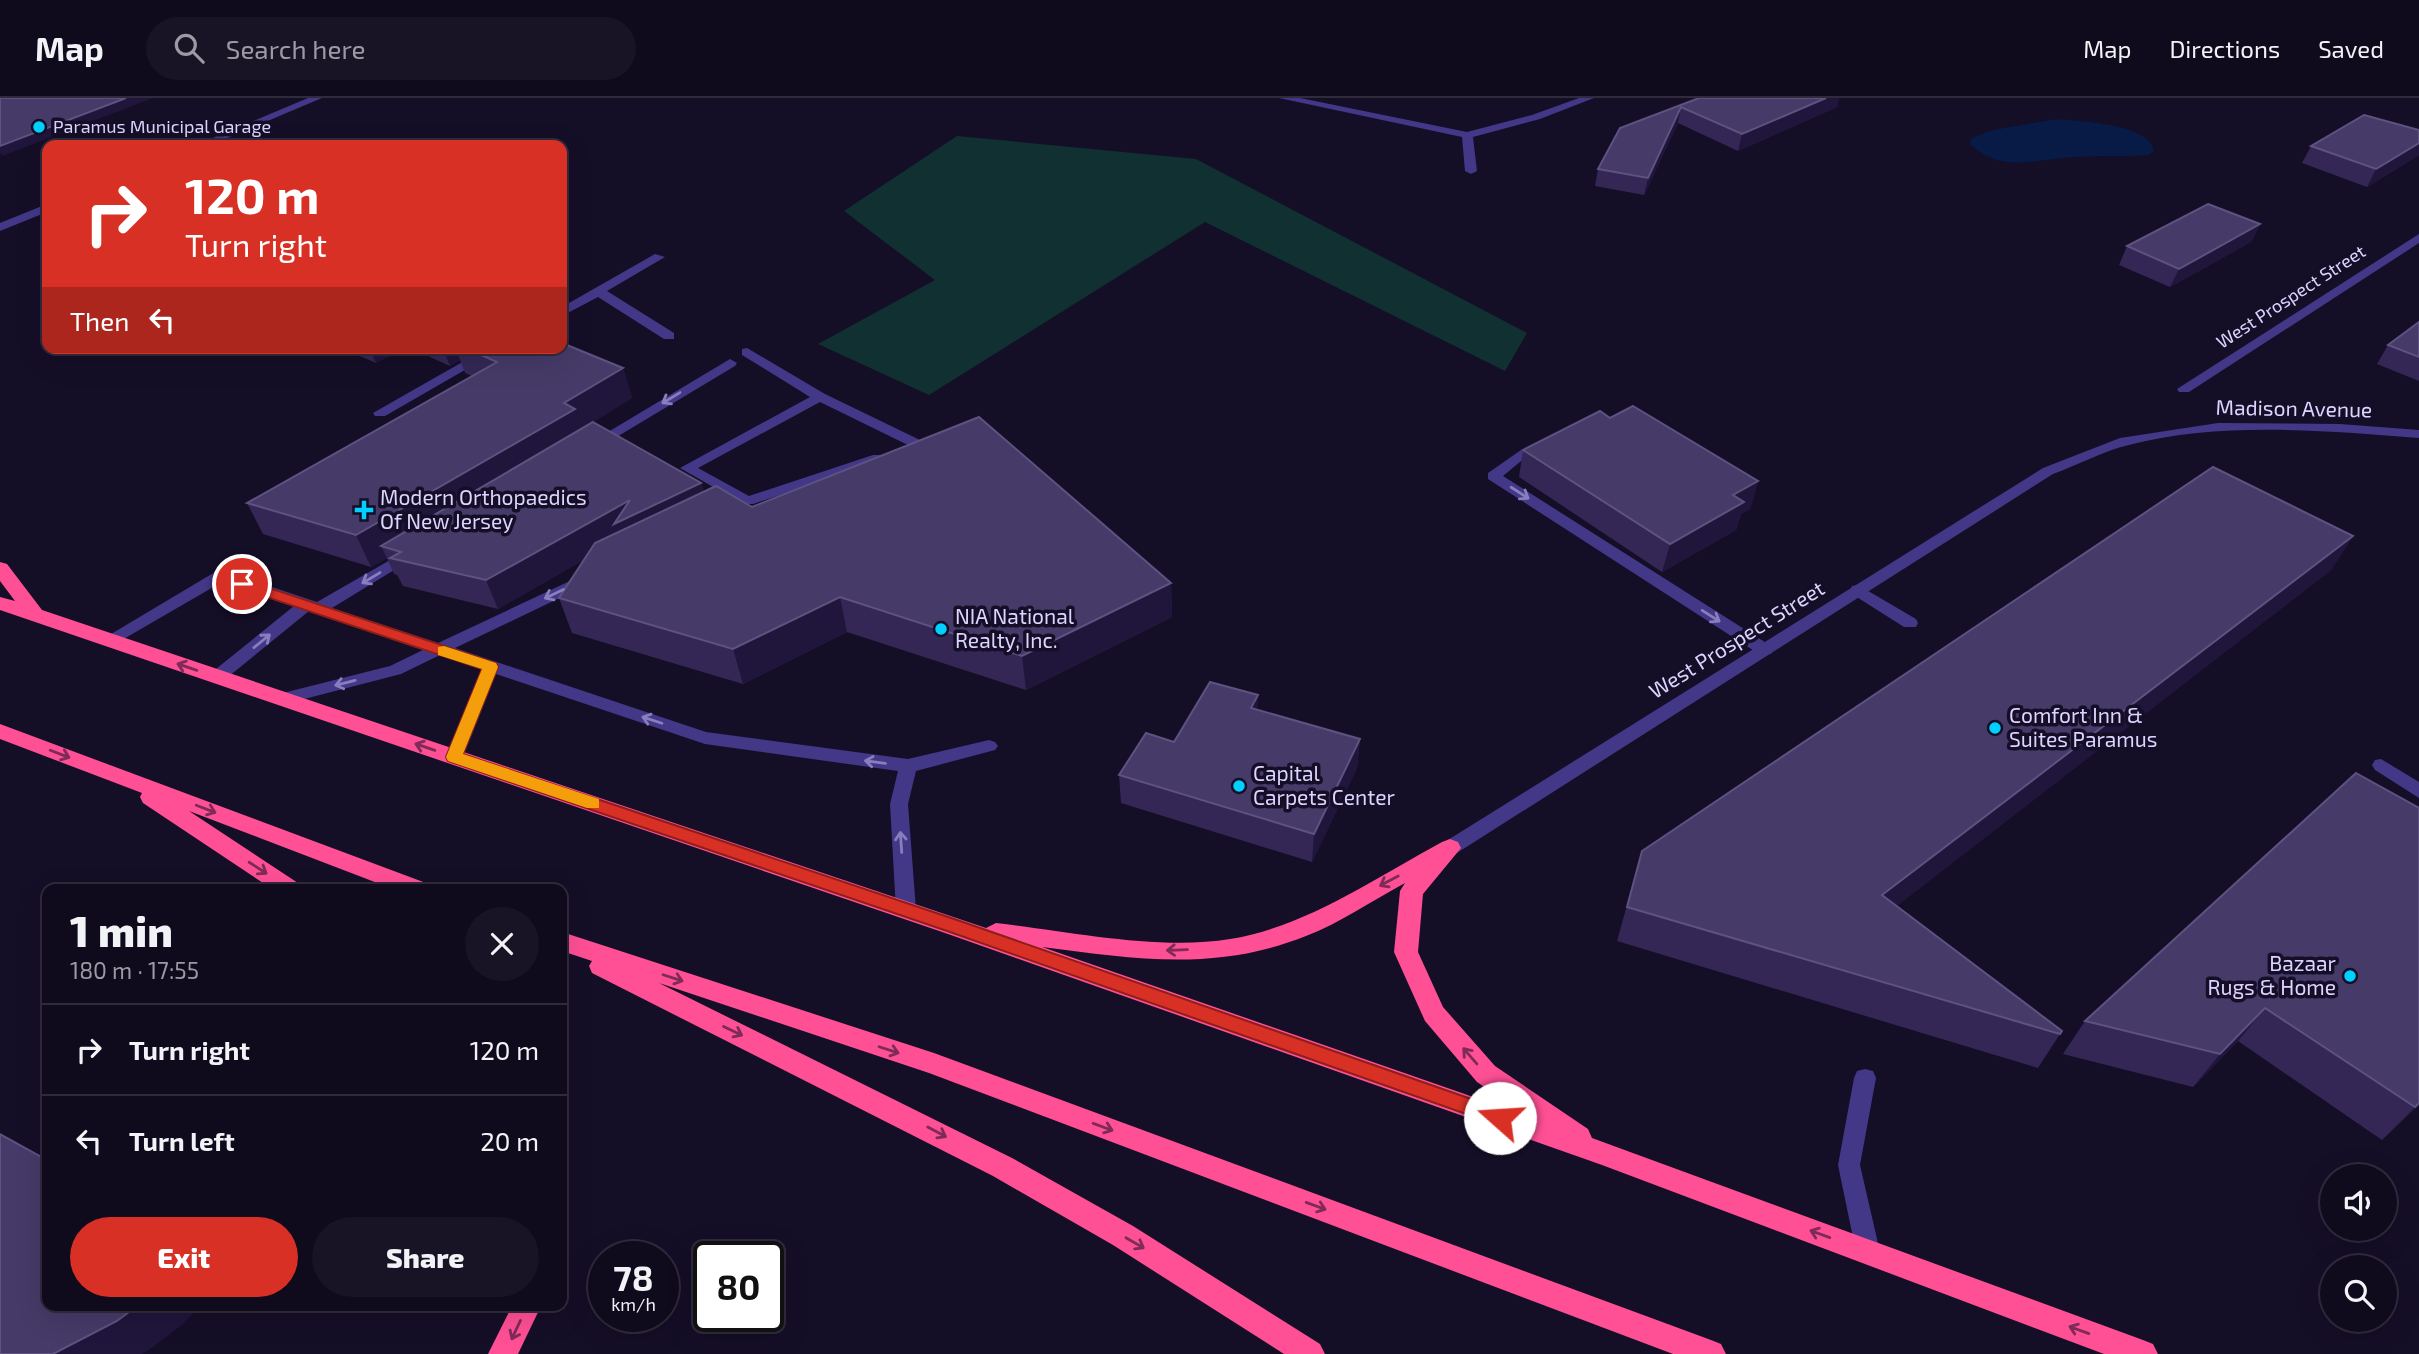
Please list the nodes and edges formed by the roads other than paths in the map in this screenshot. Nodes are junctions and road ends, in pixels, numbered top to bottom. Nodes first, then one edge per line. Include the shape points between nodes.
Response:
1 (317, 98) edge
2 (1284, 98) edge
3 (1589, 98) edge
4 (1467, 135) junction
5 (214, 140) edge
6 (1471, 171) dead end
7 (42, 210) edge
8 (0, 228) edge
9 (2419, 238) edge
10 (659, 257) dead end
11 (598, 291) junction
12 (567, 309) edge
13 (668, 336) dead end
14 (747, 352) dead end
15 (486, 354) edge
16 (730, 363) dead end
17 (2185, 389) dead end
18 (820, 397) junction
19 (380, 414) dead end
20 (954, 433) edge
21 (2419, 433) edge
22 (919, 445) junction
23 (577, 454) edge
24 (1521, 454) dead end
25 (2048, 471) joint
26 (748, 501) junction
27 (723, 513) edge
28 (424, 546) edge
29 (0, 568) edge
30 (600, 572) edge
31 (1858, 590) junction
32 (0, 603) edge
33 (312, 607) junction
34 (35, 615) junction
35 (1910, 623) dead end
36 (109, 640) junction
37 (439, 649) junction
38 (1765, 650) junction
39 (491, 667) junction
40 (217, 677) junction
41 (281, 699) junction
42 (0, 730) edge
43 (989, 746) dead end
44 (454, 757) junction
45 (2381, 765) dead end
46 (908, 766) junction
47 (120, 777) junction
48 (2419, 791) edge
49 (1450, 848) junction
50 (282, 884) edge
51 (405, 884) edge
52 (906, 910) junction
53 (956, 927) junction
54 (567, 946) edge
55 (567, 947) edge
56 (1866, 1078) dead end
57 (1604, 1154) junction
58 (1868, 1252) junction
59 (524, 1311) edge
60 (503, 1354) edge
61 (1310, 1354) edge
62 (1711, 1354) edge
63 (2143, 1354) edge

1 - 5 street
2 - 4 street
3 - 4 street
4 - 6 street
7 - 8 street
9 - 17 street, West Prospect Street
10 - 11 street
11 - 12 street
11 - 13 street
14 - 18 street
15 - 19 street
16 -> 23 street
18 - 22 street
18 - 26 street via 687,468
20 - 22 street
21 - 25 street, Madison Avenue via 2218,427 2125,441
22 - 26 street
24 -> 38 street via 1493,476
25 - 31 street, West Prospect Street
26 - 27 street
28 -> 33 street
29 - 34 highway
30 -> 37 street
31 - 35 street
31 - 38 street, West Prospect Street
32 - 34 highway
33 - 36 street via 220,576
33 - 37 street
40 -> 33 street
34 - 36 highway
40 -> 36 highway
37 - 39 street
37 -> 41 street via 395,670
38 - 49 street, West Prospect Street
39 - 44 street
46 -> 39 street via 705,738
40 - 41 highway
44 -> 41 highway
42 -> 47 highway
43 - 46 street
44 - 52 highway
45 - 48 street
52 -> 46 street via 899,804
47 -> 50 highway
47 -> 51 highway
49 -> 53 highway via 1300,929 1229,948 1150,951
57 -> 49 highway via 1486,1074 1434,1014 1406,951 1412,891
52 - 53 highway
53 - 57 highway
54 -> 62 highway via 934,1064
55 -> 61 highway via 1046,1191 1176,1267
56 - 58 street via 1849,1166
58 -> 57 highway
63 -> 58 highway
59 -> 60 highway

